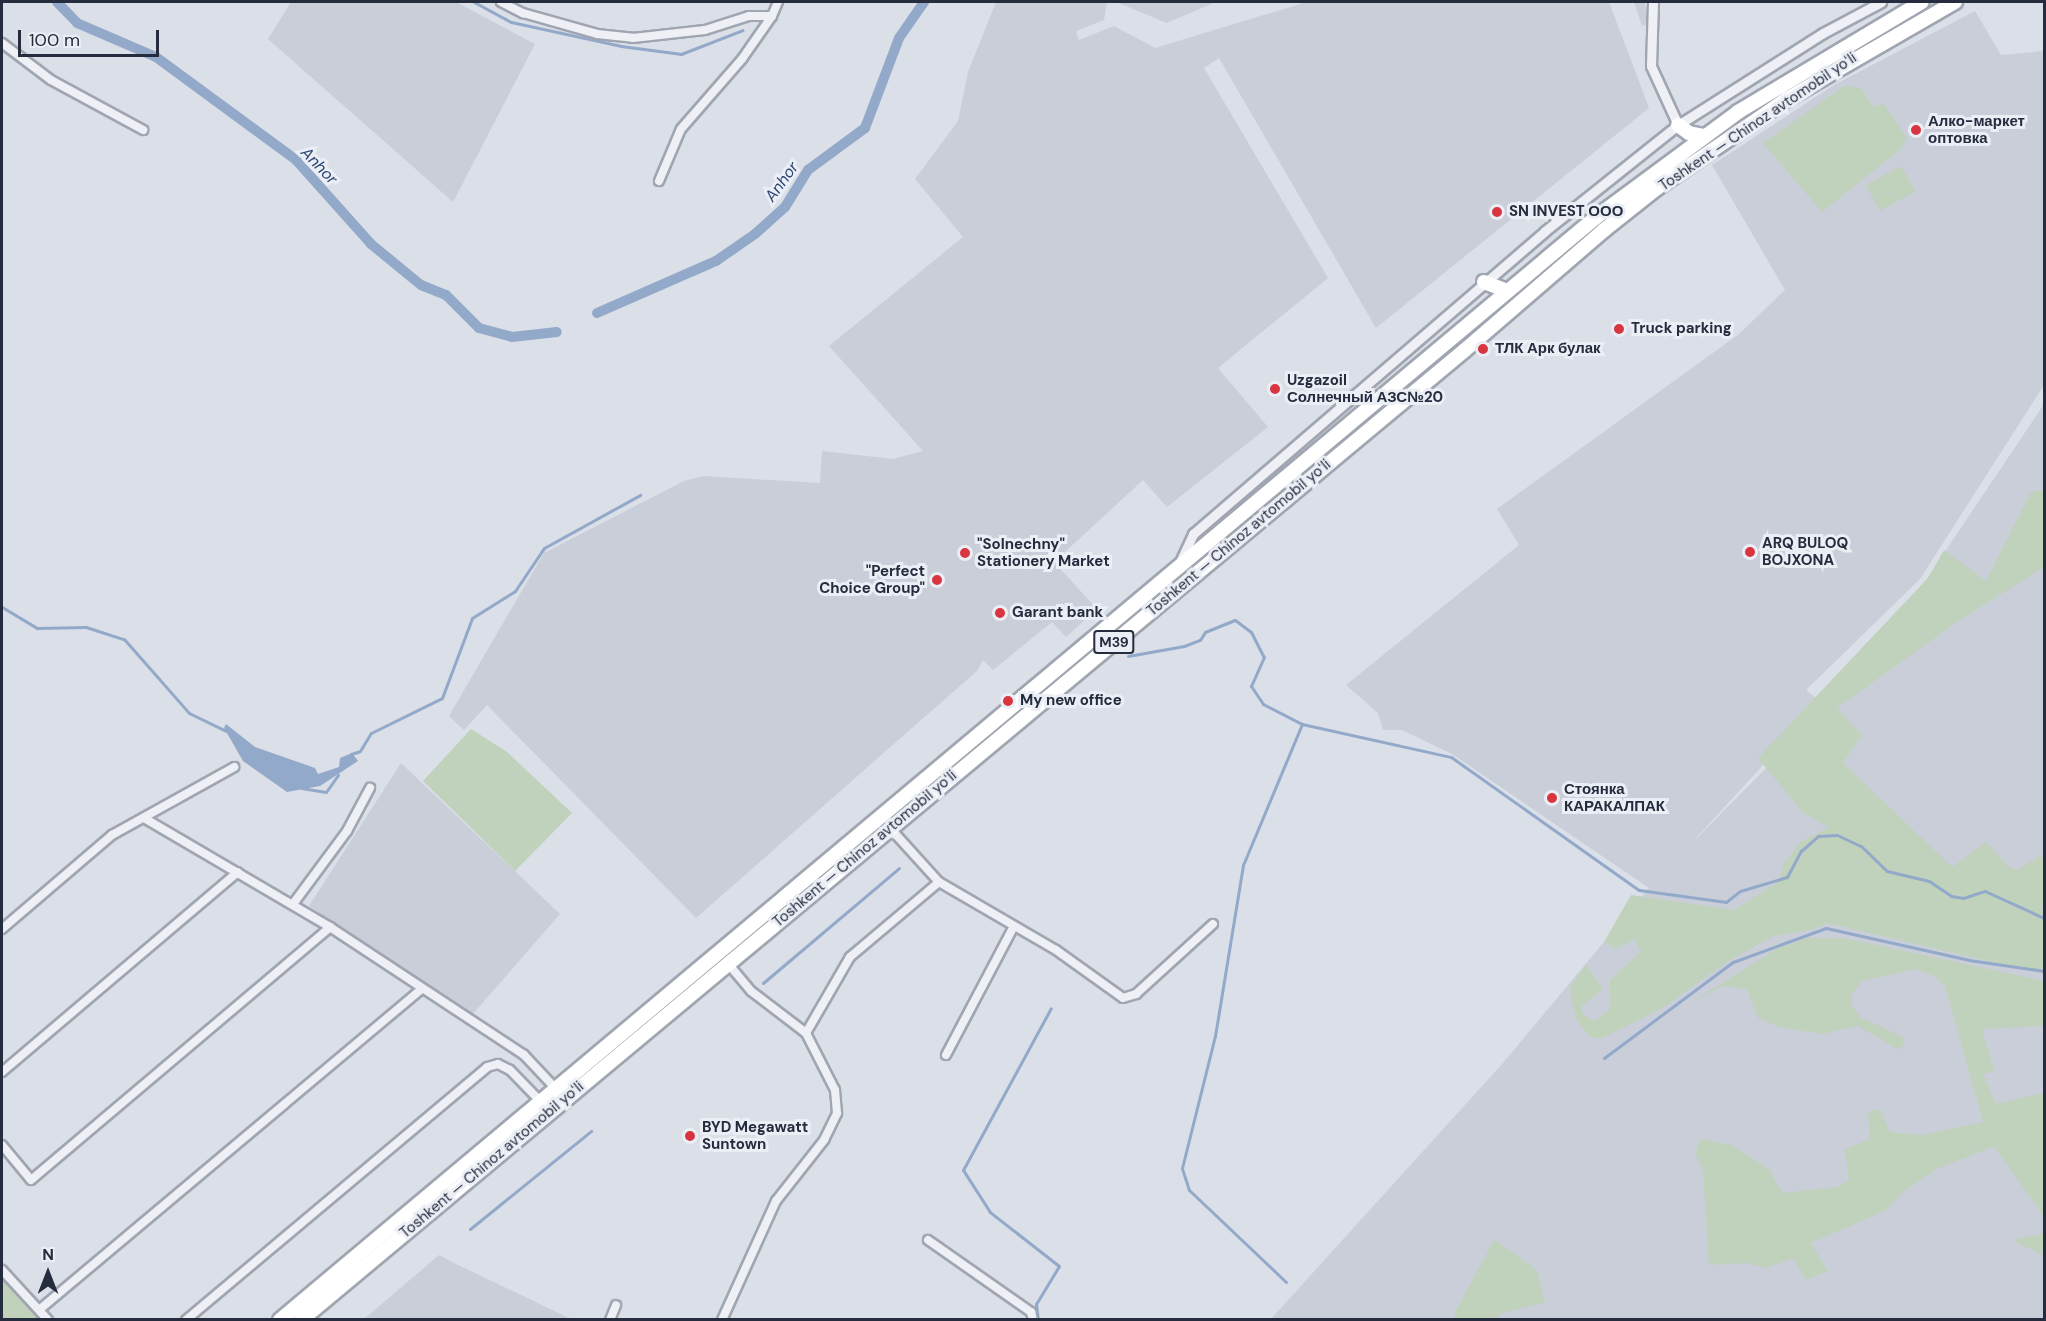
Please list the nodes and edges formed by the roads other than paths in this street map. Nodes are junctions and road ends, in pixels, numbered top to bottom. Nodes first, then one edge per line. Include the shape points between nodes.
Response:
1 (501, 2) edge
2 (778, 2) edge
3 (1653, 2) edge
4 (1881, 2) edge
5 (1923, 2) edge
6 (1955, 2) edge
7 (772, 16) junction
8 (2, 43) edge
9 (1678, 125) junction
10 (143, 130) dead end
11 (1705, 135) junction
12 (659, 181) dead end
13 (1484, 282) junction
14 (1507, 291) junction
15 (1358, 390) junction
16 (1366, 409) junction
17 (1370, 429) junction
18 (1179, 566) junction
19 (234, 767) dead end
20 (370, 788) dead end
21 (144, 818) junction
22 (890, 828) junction
23 (238, 872) junction
24 (939, 882) junction
25 (293, 904) junction
26 (1213, 924) dead end
27 (330, 927) junction
28 (2, 928) edge
29 (1013, 928) junction
30 (728, 964) junction
31 (421, 989) junction
32 (807, 1033) junction
33 (946, 1055) dead end
34 (2, 1072) edge
35 (556, 1089) junction
36 (541, 1102) junction
37 (2, 1145) edge
38 (927, 1240) dead end
39 (2, 1270) edge
40 (615, 1305) dead end
41 (39, 1310) junction
42 (723, 1317) edge
43 (48, 1320) edge
44 (186, 1320) edge
45 (280, 1320) edge
46 (302, 1320) edge
47 (610, 1320) edge
48 (734, 1320) edge
49 (1033, 1320) edge

1 - 7 street via 523,13 597,34 633,38 705,30 749,16
2 - 7 street
3 - 9 street via 1651,66
4 - 9 street, M39 via 1815,38
5 - 11 highway, Toshkent — Chinoz avtomobil yoʻli / M39 via 1814,63
6 - 17 highway, Toshkent — Chinoz avtomobil yoʻli / M39 via 1796,93 1657,188
7 - 12 street via 742,59 681,129
8 - 10 street via 51,80
9 - 11 highway via 1689,133
9 - 13 street, M39
11 - 14 highway, Toshkent — Chinoz avtomobil yoʻli / M39
13 - 14 highway
13 - 15 street, M39
14 - 16 highway, Toshkent — Chinoz avtomobil yoʻli / M39
15 - 16 street
15 - 18 street, M39 via 1193,534
16 - 17 highway
16 - 18 highway, Toshkent — Chinoz avtomobil yoʻli / M39
17 - 22 highway, Toshkent — Chinoz avtomobil yoʻli / M39
18 - 35 highway, Toshkent — Chinoz avtomobil yoʻli / M39
19 - 21 street
20 - 25 street via 347,831
21 - 23 street
21 - 28 street via 112,835
22 - 24 street
22 - 30 highway, Toshkent — Chinoz avtomobil yoʻli / M39
23 - 25 street
23 - 34 street
24 - 29 street
24 - 32 street via 850,957
25 - 27 street
26 - 29 street via 1136,994 1123,998 1056,950
27 - 31 street
27 - 37 street via 31,1180
29 - 33 street
30 - 32 street via 751,991
30 - 46 highway, Toshkent — Chinoz avtomobil yoʻli / M39
31 - 35 street via 524,1055
31 - 41 street
32 - 42 street via 835,1090 837,1113 824,1140 776,1201
35 - 36 highway, Toshkent — Chinoz avtomobil yoʻli / M39
36 - 44 street via 510,1070 498,1064 487,1067
36 - 45 highway, Toshkent — Chinoz avtomobil yoʻli / M39
38 - 49 street via 1030,1312
39 - 41 street
40 - 47 street
41 - 43 street
42 - 48 street

